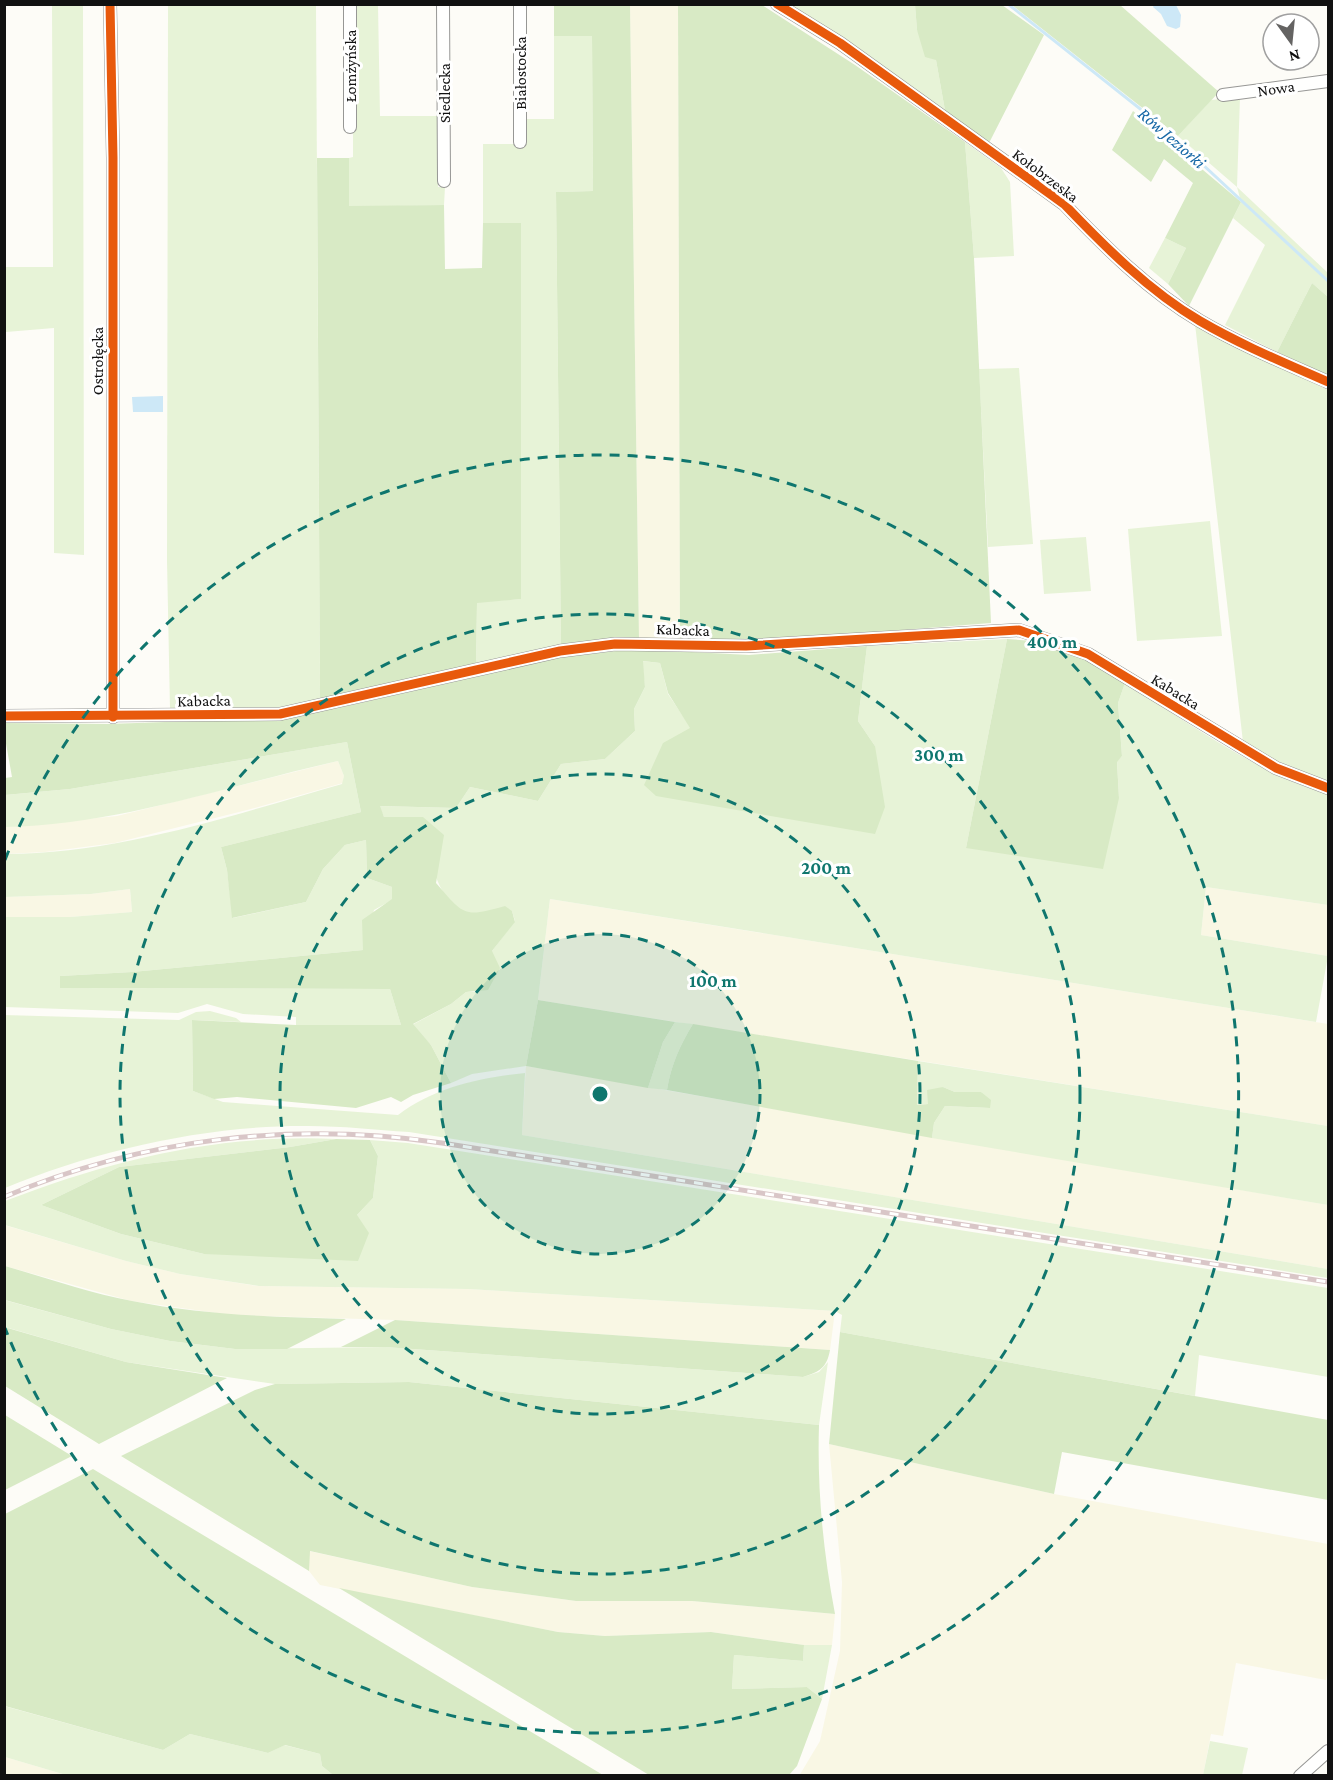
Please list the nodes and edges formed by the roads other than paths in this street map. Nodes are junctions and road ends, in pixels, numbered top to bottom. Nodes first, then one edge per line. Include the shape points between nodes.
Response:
1 (110, 4) edge
2 (350, 4) edge
3 (443, 4) edge
4 (520, 4) edge
5 (777, 4) edge
6 (1329, 81) edge
7 (1223, 95) dead end
8 (350, 128) dead end
9 (520, 142) dead end
10 (444, 181) dead end
11 (1329, 382) edge
12 (4, 716) edge
13 (112, 717) junction
14 (1329, 788) edge
15 (1329, 1750) edge
16 (1300, 1776) edge

1 - 13 street, Ostrołęcka
2 - 8 street, Łomżyńska
3 - 10 street, Siedlecka
4 - 9 street, Białostocka
5 - 11 street, Kołobrzeska via 840,43 1064,204 1143,278 1198,320
6 - 7 street, Nowa
12 - 13 street, Kabacka
13 - 14 street, Kabacka via 280,714 550,653 615,645 746,646 1019,630 1088,654 1276,768
15 - 16 street

